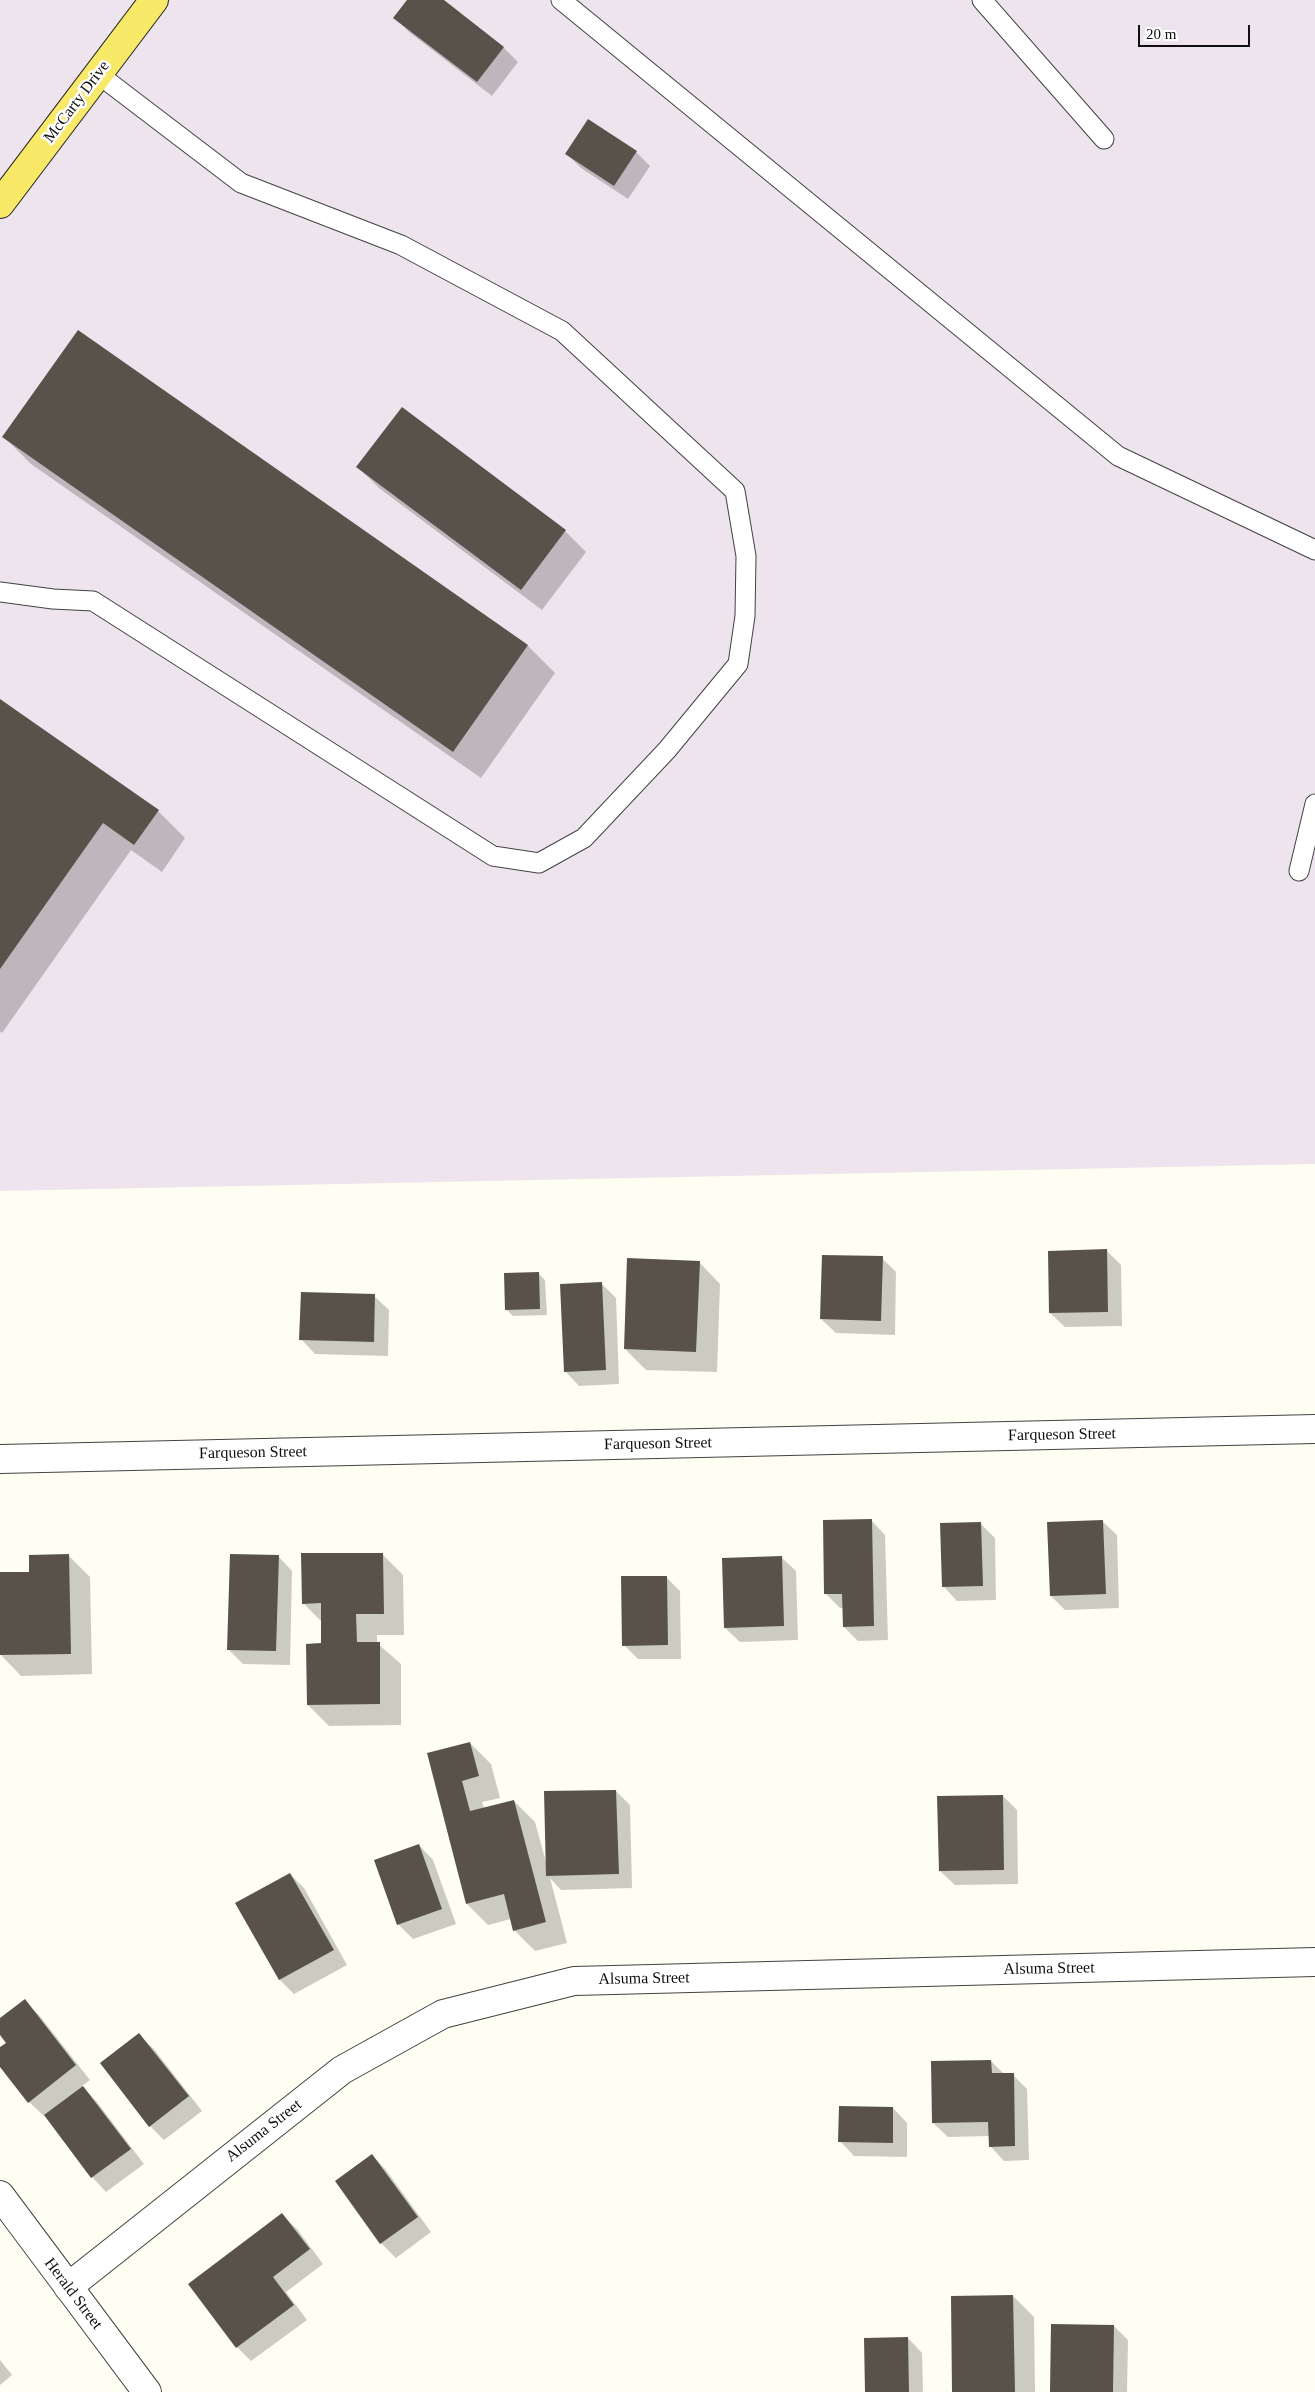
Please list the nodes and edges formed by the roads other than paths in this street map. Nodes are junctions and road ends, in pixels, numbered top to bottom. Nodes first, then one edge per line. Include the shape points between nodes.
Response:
1 (154, 0) edge
2 (561, 0) edge
3 (982, 0) edge
4 (98, 74) junction
5 (1104, 139) dead end
6 (0, 204) edge
7 (1315, 550) edge
8 (0, 592) edge
9 (1315, 804) edge
10 (1299, 872) dead end
11 (1315, 1429) edge
12 (0, 1459) edge
13 (1315, 1962) edge
14 (0, 2194) edge
15 (68, 2287) junction
16 (147, 2392) edge

1 - 4 main road, McCarty Drive
2 - 7 lane via 1118,456
3 - 5 lane
4 - 6 main road, McCarty Drive
4 - 8 lane via 241,184 401,245 562,331 734,491 746,556 745,616 738,664 667,750 584,838 539,863 493,856 93,601
9 - 10 lane
11 - 12 street, Farqueson Street
13 - 15 street, Alsuma Street via 574,1981 443,2014 342,2070
14 - 15 street, Herald Street
15 - 16 street, Herald Street

